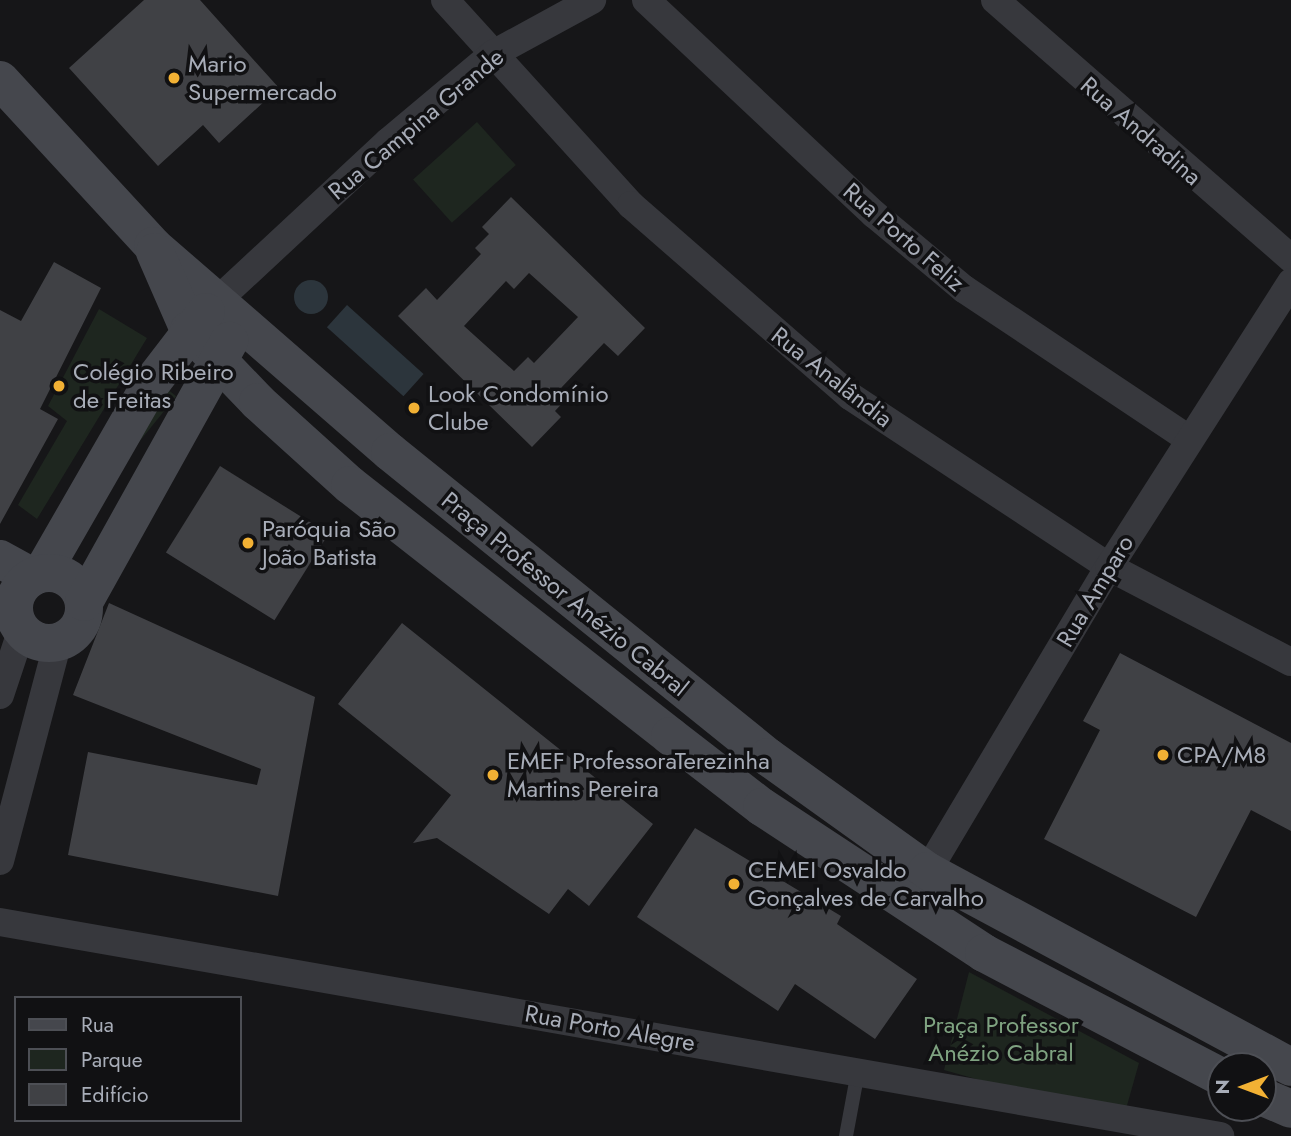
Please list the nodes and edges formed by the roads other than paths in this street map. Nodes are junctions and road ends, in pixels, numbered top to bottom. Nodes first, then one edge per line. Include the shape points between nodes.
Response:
1 (445, 0) edge
2 (592, 0) edge
3 (646, 0) edge
4 (995, 0) edge
5 (494, 54) junction
6 (0, 80) edge
7 (153, 246) junction
8 (1291, 258) edge
9 (1291, 282) edge
10 (229, 309) junction
11 (189, 330) junction
12 (219, 360) junction
13 (1189, 439) junction
14 (1109, 567) junction
15 (25, 570) edge
16 (84, 602) junction
17 (12, 615) edge
18 (58, 642) junction
19 (1291, 663) edge
20 (0, 695) edge
21 (0, 861) edge
22 (927, 871) junction
23 (909, 906) junction
24 (0, 922) edge
25 (1291, 1067) edge
26 (858, 1070) junction
27 (1207, 1070) edge
28 (846, 1136) edge
29 (1220, 1136) edge

1 - 5 street, Rua Analândia
2 - 5 street, Rua Campina Grande
3 - 13 street, Rua Porto Feliz via 874,214 964,289
4 - 8 street, Rua Andradina
5 - 10 street, Rua Campina Grande via 388,142 253,268
5 - 14 street, Rua Analândia via 631,205 746,310 850,396
6 - 7 street
7 - 10 street, Praça Professor Anézio Cabral
7 - 11 street
9 - 13 street, Rua Amparo
10 - 11 street, Rua Campina Grande
10 - 12 street, Rua Campina Grande
10 - 22 street, Praça Professor Anézio Cabral via 592,619
11 - 12 street, Praça Professor Anézio Cabral
11 - 15 street, Rua Campina Grande
12 - 16 street, Rua Campina Grande
12 - 23 street, Praça Professor Anézio Cabral via 350,485 762,807
13 - 14 street, Rua Amparo
14 - 19 street, Rua Analândia
14 - 22 street, Rua Amparo
15 - 16 street via 74,582
15 - 17 street
16 - 18 street via 81,623
17 - 18 street via 38,641
17 - 20 street
18 - 21 street
22 - 23 street, Rua Amparo
22 - 25 street, Praça Professor Anézio Cabral
23 - 27 street, Praça Professor Anézio Cabral via 984,953
24 - 26 street, Rua Porto Alegre
26 - 28 lane
26 - 29 street, Rua Porto Alegre

